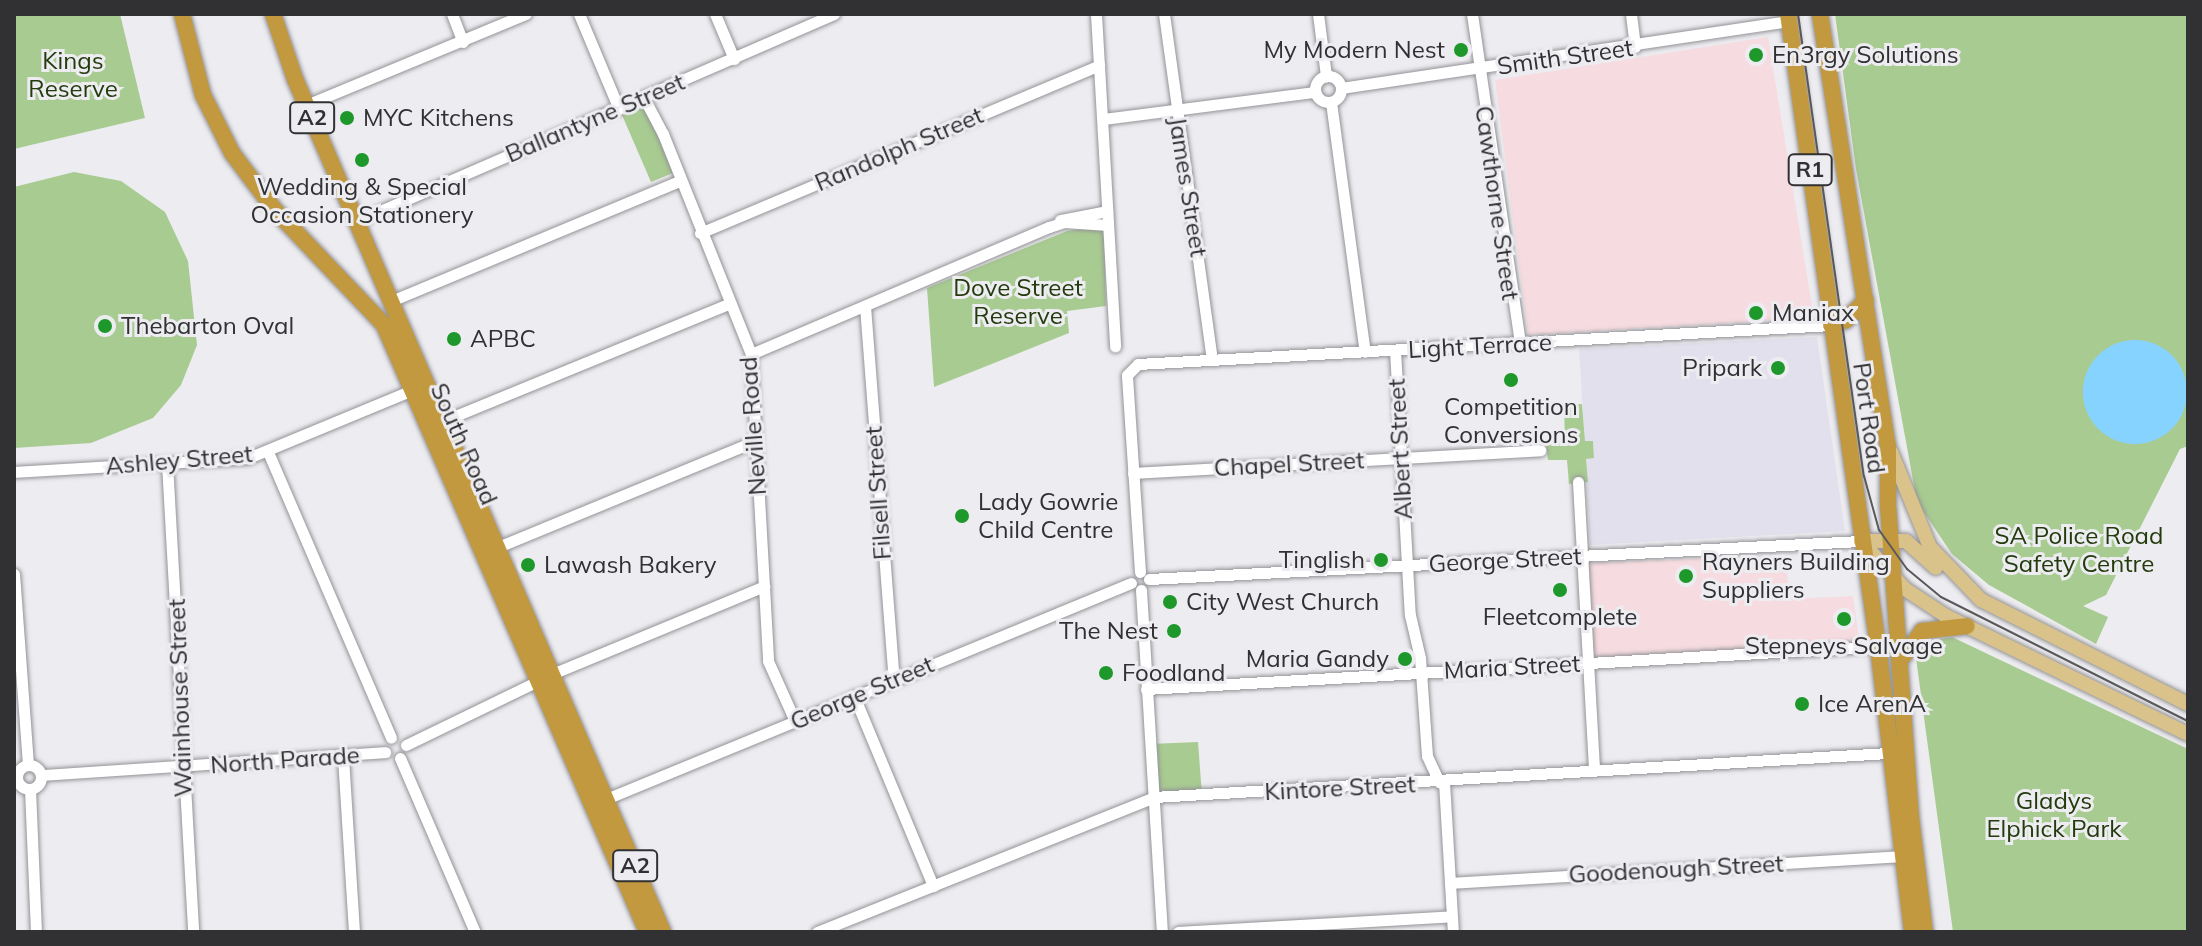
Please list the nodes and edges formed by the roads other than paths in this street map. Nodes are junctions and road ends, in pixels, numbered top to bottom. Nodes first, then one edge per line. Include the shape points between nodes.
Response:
1 (182, 14) edge
2 (273, 14) edge
3 (452, 14) edge
4 (526, 14) edge
5 (579, 14) edge
6 (715, 14) edge
7 (834, 14) edge
8 (1096, 14) edge
9 (1164, 14) edge
10 (1318, 14) edge
11 (1472, 14) edge
12 (1631, 14) edge
13 (1820, 14) edge
14 (1788, 18) edge
15 (463, 42) junction
16 (1635, 47) junction
17 (734, 59) junction
18 (1099, 65) junction
19 (1480, 69) junction
20 (1326, 76) junction
21 (1341, 88) junction
22 (1315, 92) junction
23 (644, 98) junction
24 (1331, 102) junction
25 (306, 105) junction
26 (619, 109) junction
27 (1176, 109) junction
28 (1103, 119) junction
29 (679, 181) junction
30 (1107, 211) junction
31 (357, 221) junction
32 (1108, 225) junction
33 (1049, 227) junction
34 (700, 233) junction
35 (1866, 300) junction
36 (391, 301) junction
37 (730, 303) junction
38 (865, 306) junction
39 (1831, 325) junction
40 (1520, 344) junction
41 (1115, 346) dead end
42 (1395, 350) junction
43 (1365, 352) junction
44 (751, 354) junction
45 (1212, 360) junction
46 (420, 387) junction
47 (437, 424) junction
48 (755, 441) junction
49 (1888, 446) junction
50 (1540, 450) dead end
51 (268, 452) junction
52 (1400, 458) junction
53 (167, 463) junction
54 (14, 472) edge
55 (1133, 473) junction
56 (1578, 482) dead end
57 (1891, 540) junction
58 (1861, 541) junction
59 (491, 550) junction
60 (1583, 556) junction
61 (1406, 566) junction
62 (14, 574) edge
63 (1144, 576) junction
64 (1894, 579) junction
65 (764, 586) junction
66 (1136, 586) junction
67 (1981, 600) junction
68 (1967, 626) junction
69 (1878, 646) junction
70 (1902, 658) junction
71 (1590, 663) junction
72 (1421, 672) junction
73 (547, 679) junction
74 (894, 679) junction
75 (1146, 689) junction
76 (854, 696) junction
77 (2188, 704) edge
78 (795, 721) junction
79 (2188, 734) edge
80 (391, 738) junction
81 (406, 745) junction
82 (1909, 751) junction
83 (385, 752) junction
84 (1889, 753) junction
85 (343, 757) junction
86 (400, 758) junction
87 (28, 764) junction
88 (181, 767) junction
89 (1594, 771) junction
90 (42, 775) junction
91 (15, 778) edge
92 (1442, 782) junction
93 (30, 789) junction
94 (1154, 797) junction
95 (600, 801) junction
96 (1909, 856) junction
97 (1450, 883) junction
98 (933, 886) junction
99 (1452, 916) junction
100 (36, 932) edge
101 (193, 932) edge
102 (354, 932) edge
103 (475, 932) edge
104 (647, 932) edge
105 (663, 932) edge
106 (817, 932) edge
107 (1162, 932) edge
108 (1178, 932) edge
109 (1453, 932) edge
110 (1912, 932) edge
111 (1925, 932) edge

1 - 46 highway, South Road / A2 via 203,95 232,153 281,218 384,325
2 - 25 highway, South Road / A2
3 - 15 street
4 - 15 street
5 - 26 street
6 - 17 street
7 - 17 street, Ballantyne Street
8 - 18 street
9 - 27 street, James Street
10 - 20 street
11 - 19 street, Cawthorne Street
12 - 16 street
13 - 35 highway, Port Road / R1
14 - 16 street, Smith Street
14 - 39 highway, Port Road / R1
15 - 25 street
16 - 19 street, Smith Street
17 - 23 street, Ballantyne Street
18 - 28 street
18 - 34 street, Randolph Street
19 - 21 street, Smith Street
19 - 40 street, Cawthorne Street
20 - 21 street
20 - 22 street
21 - 24 street
22 - 24 street
22 - 27 street
23 - 26 street, Ballantyne Street
23 - 29 street, Neville Road
24 - 43 street
25 - 31 highway, South Road / A2
26 - 31 street, Ballantyne Street
27 - 28 street
27 - 45 street, James Street
28 - 30 street
29 - 34 street, Neville Road
29 - 36 street
30 - 32 street
30 - 33 street via 1076,214
31 - 36 highway, South Road / A2
32 - 33 street via 1064,222
32 - 41 street
33 - 38 street
34 - 37 street, Neville Road
35 - 39 highway via 1846,320
35 - 49 highway, Port Road / R1
36 - 46 highway, South Road / A2
37 - 44 street, Neville Road
37 - 47 street
38 - 44 street
38 - 74 street, Filsell Street
39 - 40 street, Light Terrace
39 - 58 highway, Port Road / R1
40 - 42 street, Light Terrace
42 - 43 street, Light Terrace
42 - 52 street, Albert Street
43 - 45 street, Light Terrace
44 - 48 street, Neville Road
45 - 55 street, Light Terrace via 1138,364 1130,370
46 - 47 highway, South Road / A2
46 - 51 street, Ashley Street
47 - 59 highway, South Road / A2
48 - 59 street
48 - 65 street, Neville Road
49 - 57 highway, Port Road / R1
49 - 67 main road, Port Road via 1924,536 1942,563
50 - 52 street, Chapel Street
51 - 53 street, Ashley Street
51 - 80 street
52 - 55 street, Chapel Street
52 - 61 street, Albert Street
53 - 54 street, Ashley Street
53 - 88 street, Wainhouse Street via 185,752
55 - 63 street
56 - 60 street
57 - 58 main road
57 - 64 highway, Port Road / R1
57 - 67 main road via 1913,544 1959,590
58 - 60 street, George Street
58 - 64 main road
58 - 69 highway, R1
59 - 73 highway, South Road / A2
60 - 61 street, George Street
60 - 71 street
61 - 63 street, George Street
61 - 72 street, Albert Street
62 - 87 street
63 - 66 street
64 - 68 main road
64 - 70 highway, R1
65 - 73 street
65 - 78 street, Neville Road via 768,661
66 - 74 street, George Street
66 - 75 street
67 - 77 main road, Port Road
68 - 70 highway via 1922,631
68 - 79 main road
69 - 71 street, Maria Street
69 - 84 highway, R1
70 - 82 highway, R1
71 - 72 street, Maria Street
71 - 89 street
72 - 75 street, Maria Street
72 - 92 street, Albert Street via 1427,756
73 - 81 street
73 - 95 highway, South Road / A2
74 - 76 street, George Street
75 - 94 street
76 - 78 street, George Street
76 - 98 street
78 - 95 street, George Street
80 - 81 street
80 - 83 street
81 - 86 street
82 - 84 highway
82 - 96 highway, R1
83 - 85 street, North Parade
83 - 86 street
84 - 89 street, Kintore Street
84 - 96 highway, R1
85 - 88 street, North Parade
85 - 102 street
86 - 103 street
87 - 90 street
87 - 91 street
88 - 90 street, North Parade
88 - 101 street, Wainhouse Street
89 - 92 street, Kintore Street
90 - 93 street
91 - 93 street
92 - 94 street, Kintore Street
92 - 97 street, Albert Street
93 - 100 street
94 - 98 street, Kintore Street
94 - 107 street
95 - 104 highway, South Road / A2
95 - 105 highway, South Road / A2
96 - 97 street, Goodenough Street
96 - 110 highway, R1
96 - 111 highway, R1
97 - 99 street, Albert Street
98 - 106 street, Kintore Street
99 - 108 street
99 - 109 street, Albert Street

